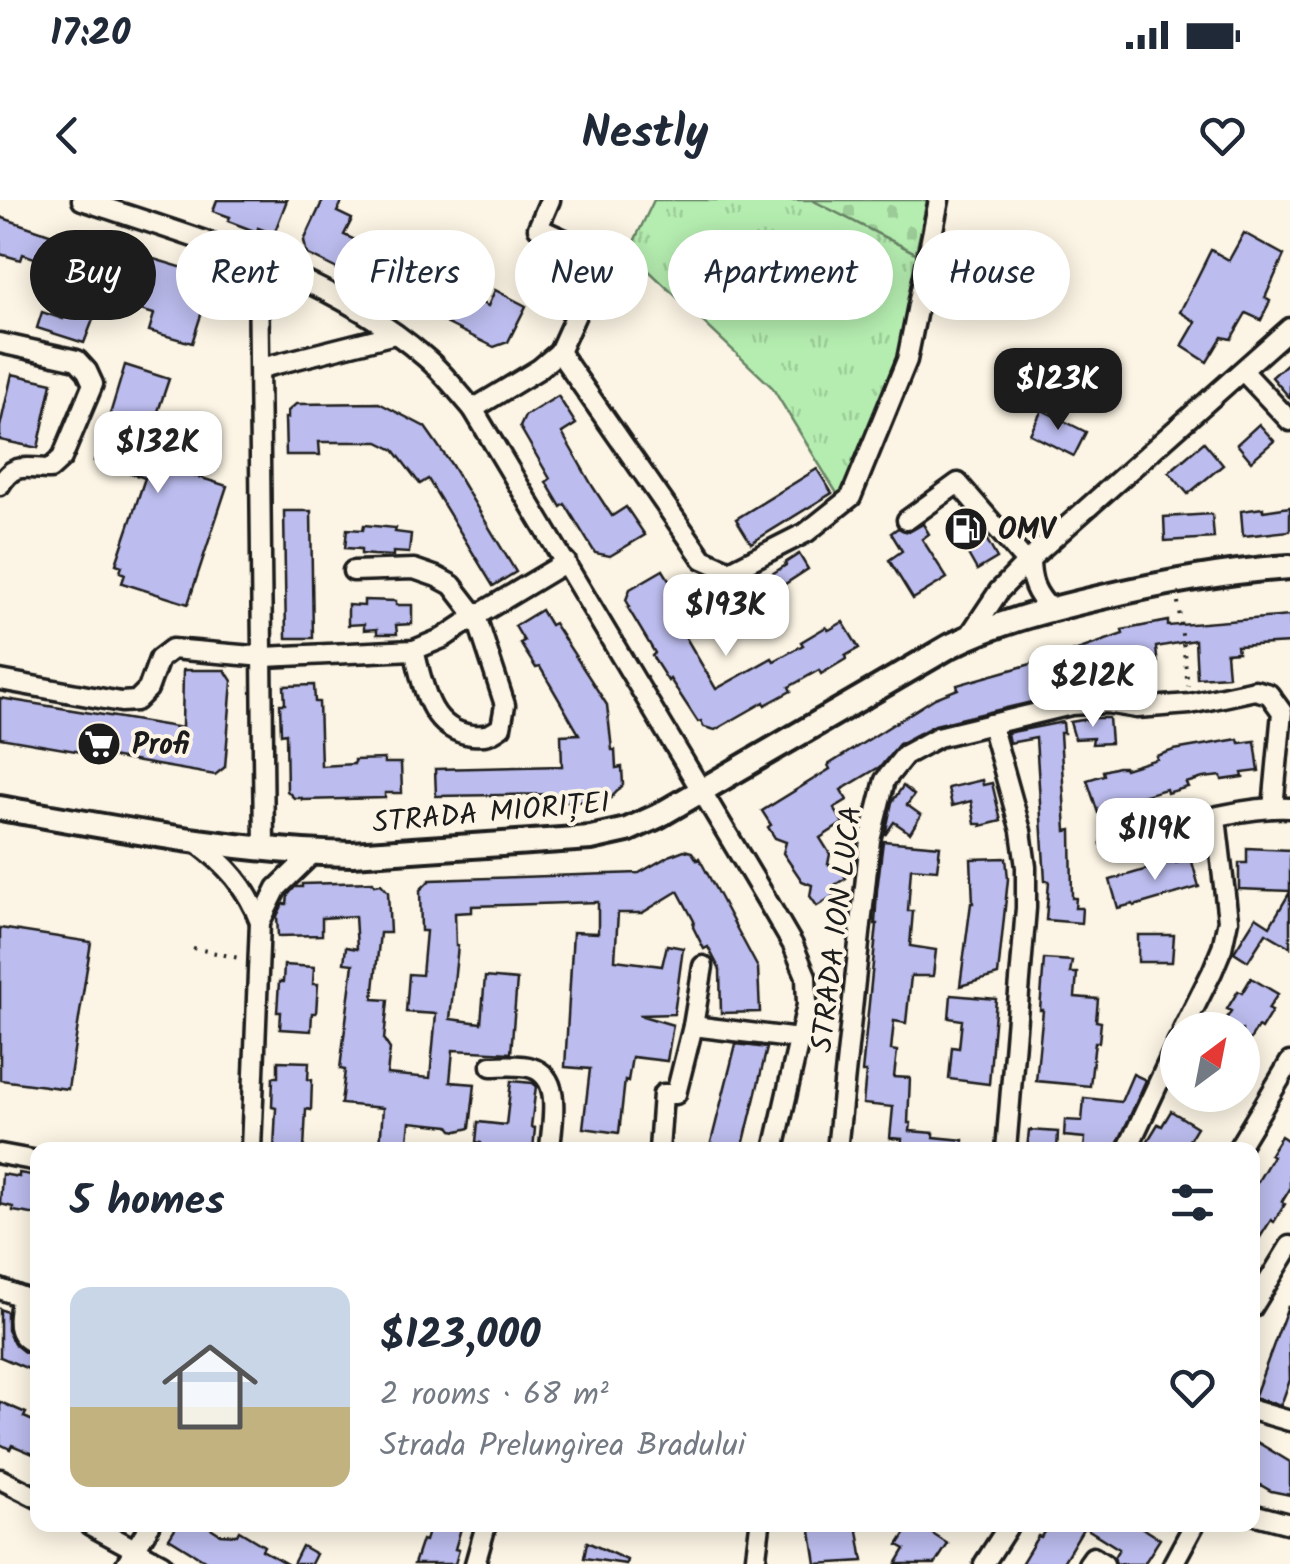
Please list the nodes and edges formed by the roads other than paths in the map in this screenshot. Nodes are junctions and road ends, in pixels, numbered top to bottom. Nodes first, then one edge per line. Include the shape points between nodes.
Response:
1 (82, 200) edge
2 (550, 200) edge
3 (939, 200) edge
4 (176, 233) edge
5 (314, 286) edge
6 (260, 320) edge
7 (1290, 328) edge
8 (396, 334) junction
9 (0, 342) edge
10 (559, 352) junction
11 (261, 368) junction
12 (1243, 370) junction
13 (472, 409) junction
14 (1290, 421) edge
15 (0, 485) edge
16 (907, 520) dead end
17 (1029, 561) junction
18 (566, 562) junction
19 (1290, 567) edge
20 (353, 570) dead end
21 (1050, 609) junction
22 (476, 616) junction
23 (969, 636) junction
24 (414, 650) junction
25 (264, 657) junction
26 (0, 680) edge
27 (992, 724) junction
28 (701, 791) junction
29 (0, 808) edge
30 (1282, 808) edge
31 (1216, 818) junction
32 (194, 841) junction
33 (1112, 843) dead end
34 (264, 848) junction
35 (313, 854) junction
36 (260, 922) junction
37 (703, 966) dead end
38 (1192, 1012) edge
39 (694, 1026) junction
40 (799, 1039) junction
41 (1290, 1062) edge
42 (491, 1066) dead end
43 (1160, 1080) edge
44 (250, 1142) edge
45 (550, 1142) edge
46 (660, 1142) edge
47 (776, 1142) edge
48 (837, 1142) edge
49 (1007, 1142) edge
50 (1132, 1142) edge
51 (1242, 1142) edge
52 (0, 1154) edge
53 (30, 1160) edge
54 (1290, 1246) edge
55 (0, 1290) edge
56 (1260, 1296) edge
57 (29, 1301) edge
58 (30, 1343) edge
59 (1260, 1412) edge
60 (1290, 1421) edge
61 (0, 1479) edge
62 (30, 1494) edge
63 (1260, 1516) edge
64 (1290, 1524) edge
65 (99, 1532) edge
66 (146, 1532) edge
67 (484, 1532) edge
68 (759, 1532) edge
69 (1004, 1532) edge
70 (1190, 1532) edge
71 (131, 1556) edge
72 (162, 1564) edge
73 (475, 1564) edge
74 (755, 1564) edge
75 (984, 1564) edge
76 (1088, 1564) edge
77 (1104, 1564) edge
78 (1173, 1564) edge

1 - 4 street, STRADA ION LUCA
2 - 10 street via 538,228 602,257
3 - 10 street via 907,360 850,497 807,532 730,571 703,559
5 - 8 street, STRADA ION LUCA
6 - 11 street
7 - 12 street
8 - 11 street
8 - 13 street, STRADA ION LUCA
9 - 15 street via 77,360 93,384 62,458 50,469 10,470
10 - 13 street
11 - 25 street
12 - 14 street
12 - 17 street
13 - 18 street, STRADA ION LUCA
16 - 17 street via 958,484
17 - 21 street via 1036,595
17 - 23 street
18 - 22 street
18 - 28 street, STRADA ION LUCA
19 - 21 main road, STRADA MIORIȚEI via 1175,582
20 - 22 street via 414,569 436,577 452,585
21 - 23 main road, STRADA MIORIȚEI
22 - 24 street
22 - 24 street via 505,706 500,726 488,736 446,727 433,712
23 - 28 main road, STRADA MIORIȚEI
24 - 25 street
25 - 26 street via 172,649 136,701
25 - 34 street
27 - 30 street, STRADA ION LUCA via 1072,705 1137,708 1255,690 1269,694 1282,712
27 - 48 street, STRADA ION LUCA via 938,736 905,755 885,780 870,840
27 - 49 street via 1026,867
28 - 35 main road, STRADA MIORIȚEI via 627,830 591,838
28 - 40 street, STRADA ION LUCA via 806,976
29 - 32 main road, STRADA MIORIȚEI
30 - 31 street
31 - 33 street
31 - 38 street via 1228,920
32 - 34 main road, STRADA MIORIȚEI
32 - 36 street via 239,880
34 - 35 main road, STRADA MIORIȚEI
35 - 36 street via 277,888
36 - 44 street
37 - 39 street
39 - 40 street
39 - 46 street via 676,1094 663,1094
40 - 47 street, STRADA ION LUCA
41 - 51 street
42 - 45 street via 530,1066 542,1073 553,1094
43 - 50 street
52 - 53 street
54 - 56 street
55 - 57 street
57 - 58 street via 18,1326
59 - 60 street
61 - 62 street
63 - 64 street
65 - 71 street
66 - 71 street
67 - 73 street
68 - 74 street
69 - 75 street
70 - 78 street
71 - 72 street
76 - 77 street via 1093,1557

